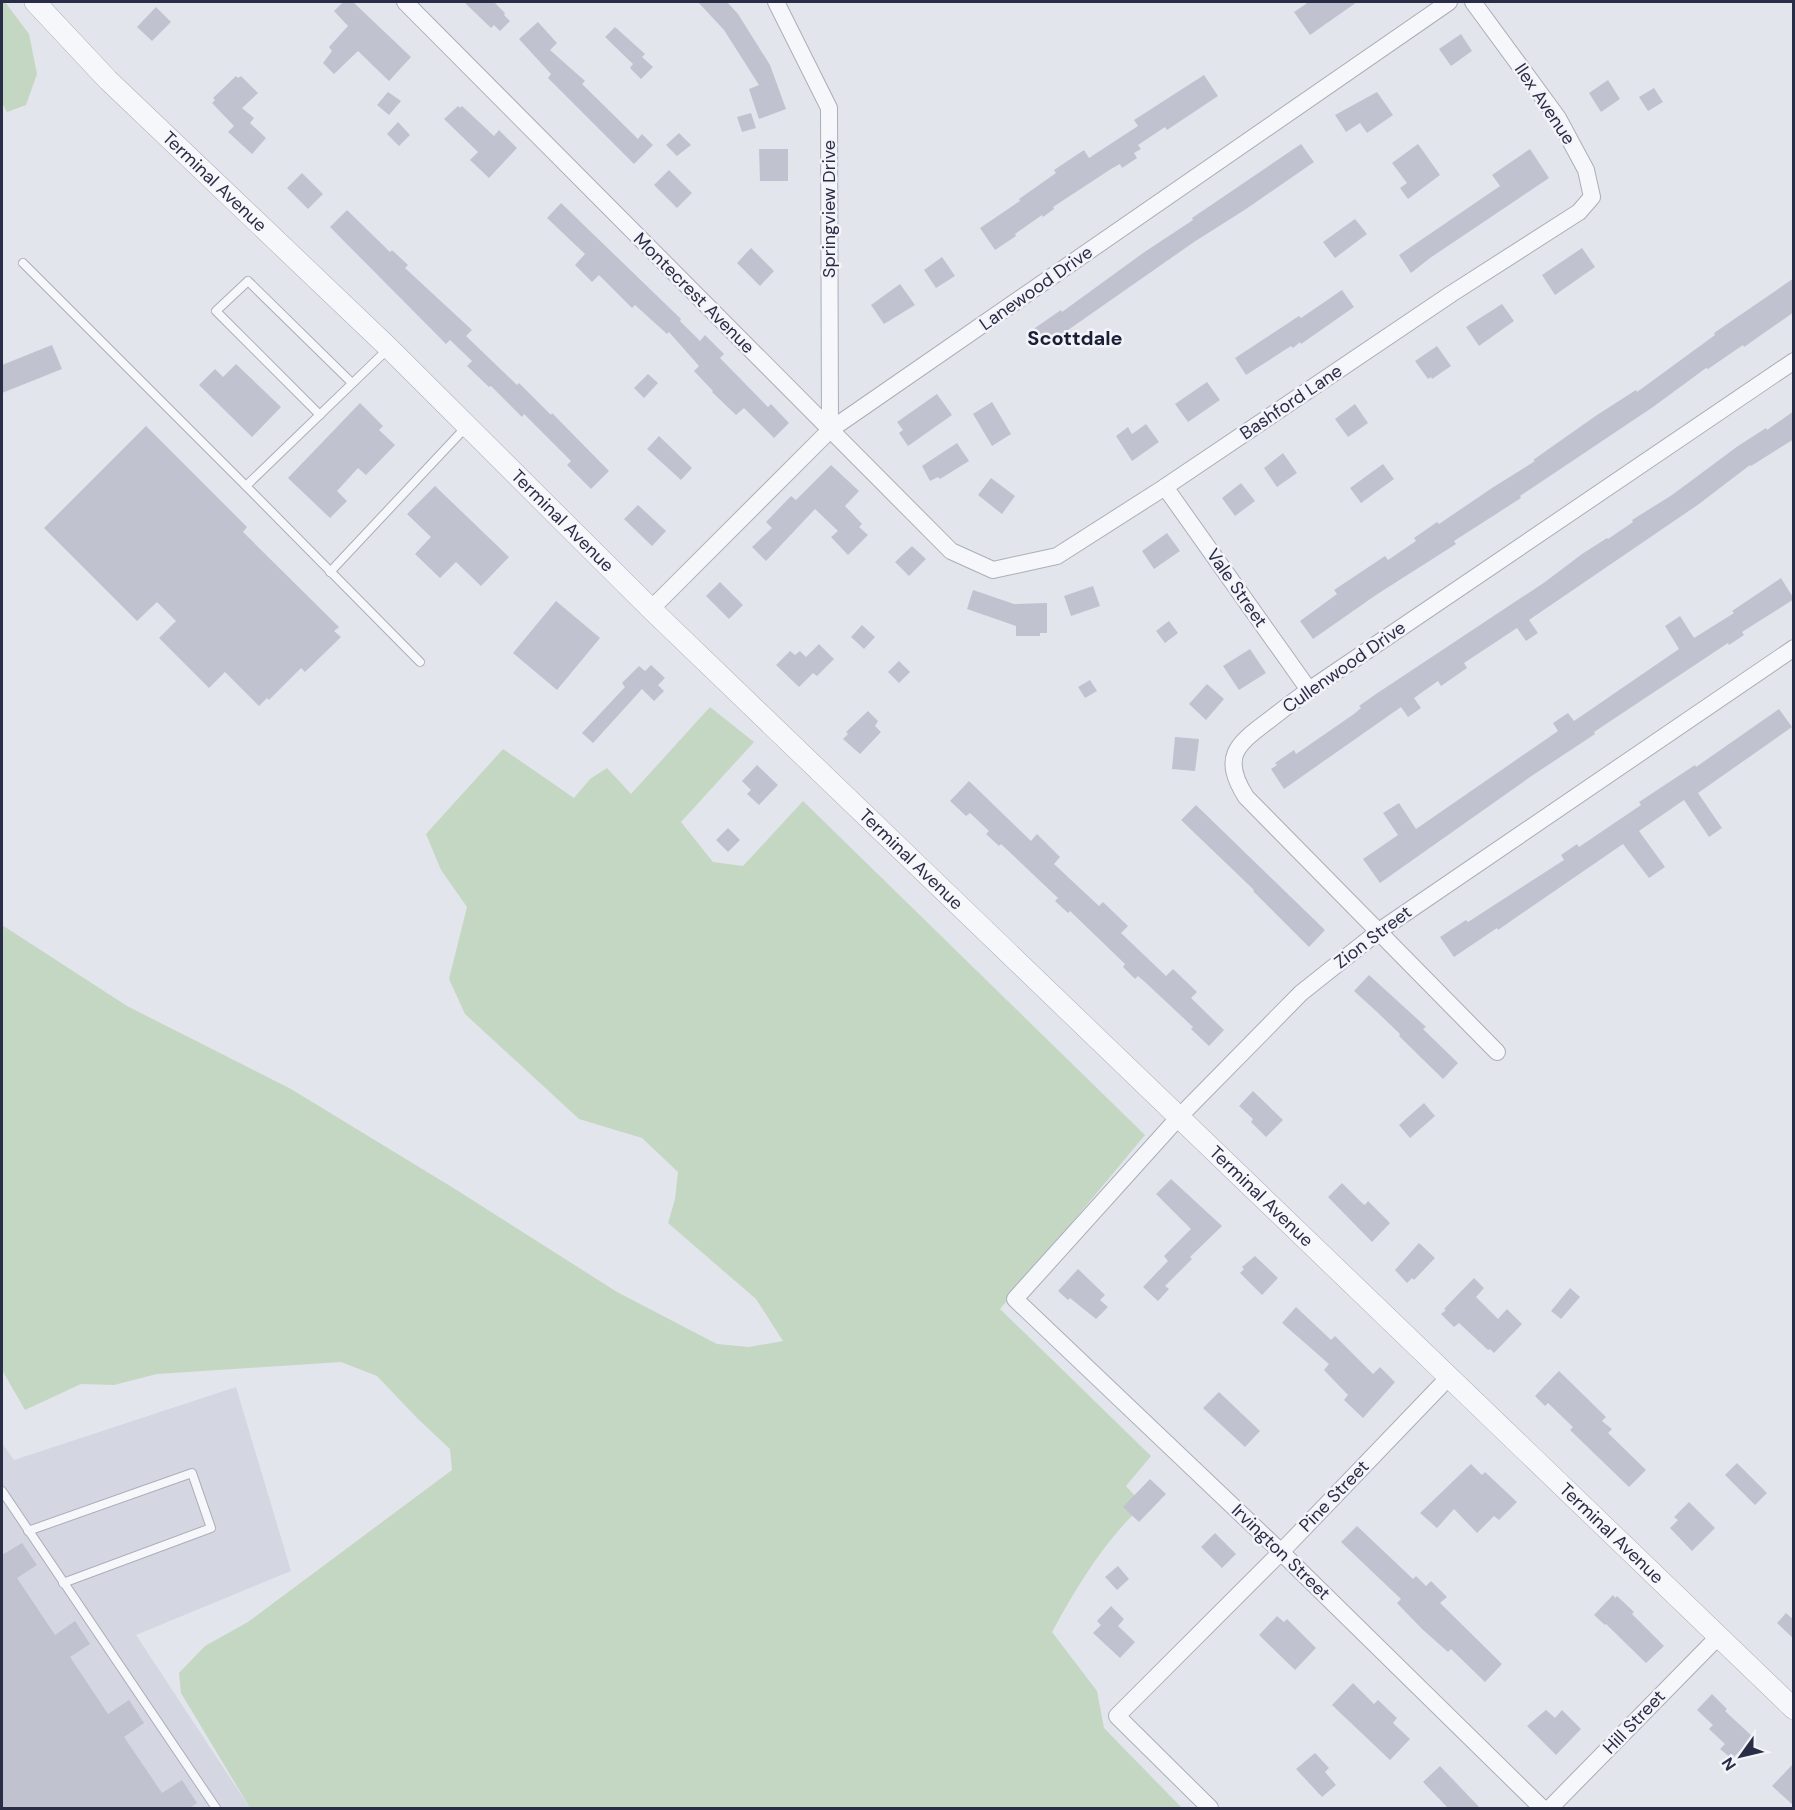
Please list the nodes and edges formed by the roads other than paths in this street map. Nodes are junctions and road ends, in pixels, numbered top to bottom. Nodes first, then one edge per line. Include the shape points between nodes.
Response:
1 (35, 2) edge
2 (405, 2) edge
3 (776, 2) edge
4 (1449, 2) edge
5 (1473, 2) edge
6 (1579, 212) joint
7 (23, 263) dead end
8 (389, 348) junction
9 (1794, 361) edge
10 (352, 383) junction
11 (320, 415) junction
12 (467, 425) junction
13 (830, 430) junction
14 (246, 486) junction
15 (1165, 487) junction
16 (993, 570) joint
17 (330, 572) junction
18 (651, 609) junction
19 (1794, 648) edge
20 (420, 662) dead end
21 (1309, 690) junction
22 (1379, 931) junction
23 (1497, 1052) dead end
24 (1179, 1117) junction
25 (1015, 1299) joint
26 (1449, 1377) junction
27 (2, 1491) edge
28 (28, 1531) junction
29 (1281, 1551) junction
30 (63, 1583) junction
31 (1719, 1636) junction
32 (1794, 1709) edge
33 (216, 1809) edge
34 (1210, 1809) edge
35 (1542, 1809) edge
36 (1550, 1809) edge

1 - 8 street, Terminal Avenue via 108,80
2 - 13 street, Montecrest Avenue
3 - 13 street, Springview Drive via 829,108
4 - 13 street, Lanewood Drive
5 - 6 street, Ilex Avenue via 1558,118 1586,171 1592,197
6 - 15 street, Bashford Lane via 1450,294
7 - 14 lane
8 - 10 lane
8 - 12 street, Terminal Avenue
9 - 21 street, Cullenwood Drive
10 - 11 lane
10 - 11 lane via 248,281 216,311
11 - 14 lane
12 - 17 lane
12 - 18 street, Terminal Avenue
13 - 16 street, Montecrest Avenue via 951,551
13 - 18 street, Lanewood Drive
14 - 17 lane
15 - 16 street, Bashford Lane via 1057,556
15 - 21 street, Vale Street
17 - 20 lane
18 - 24 street, Terminal Avenue
19 - 22 street, Zion Street
21 - 22 street, Cullenwood Drive via 1242,740 1233,767 1236,782
22 - 23 street, Cullenwood Drive
22 - 24 street, Zion Street via 1301,993
24 - 25 street, Zion Street
24 - 26 street, Terminal Avenue
25 - 29 street, Irvington Street
26 - 29 street, Pine Street
26 - 31 street, Terminal Avenue
27 - 28 lane
28 - 30 lane
28 - 30 lane via 192,1473 211,1528
29 - 34 street, Pine Street via 1117,1716
29 - 35 street, Irvington Street
30 - 33 lane
31 - 32 street, Terminal Avenue
31 - 36 street, Hill Street

